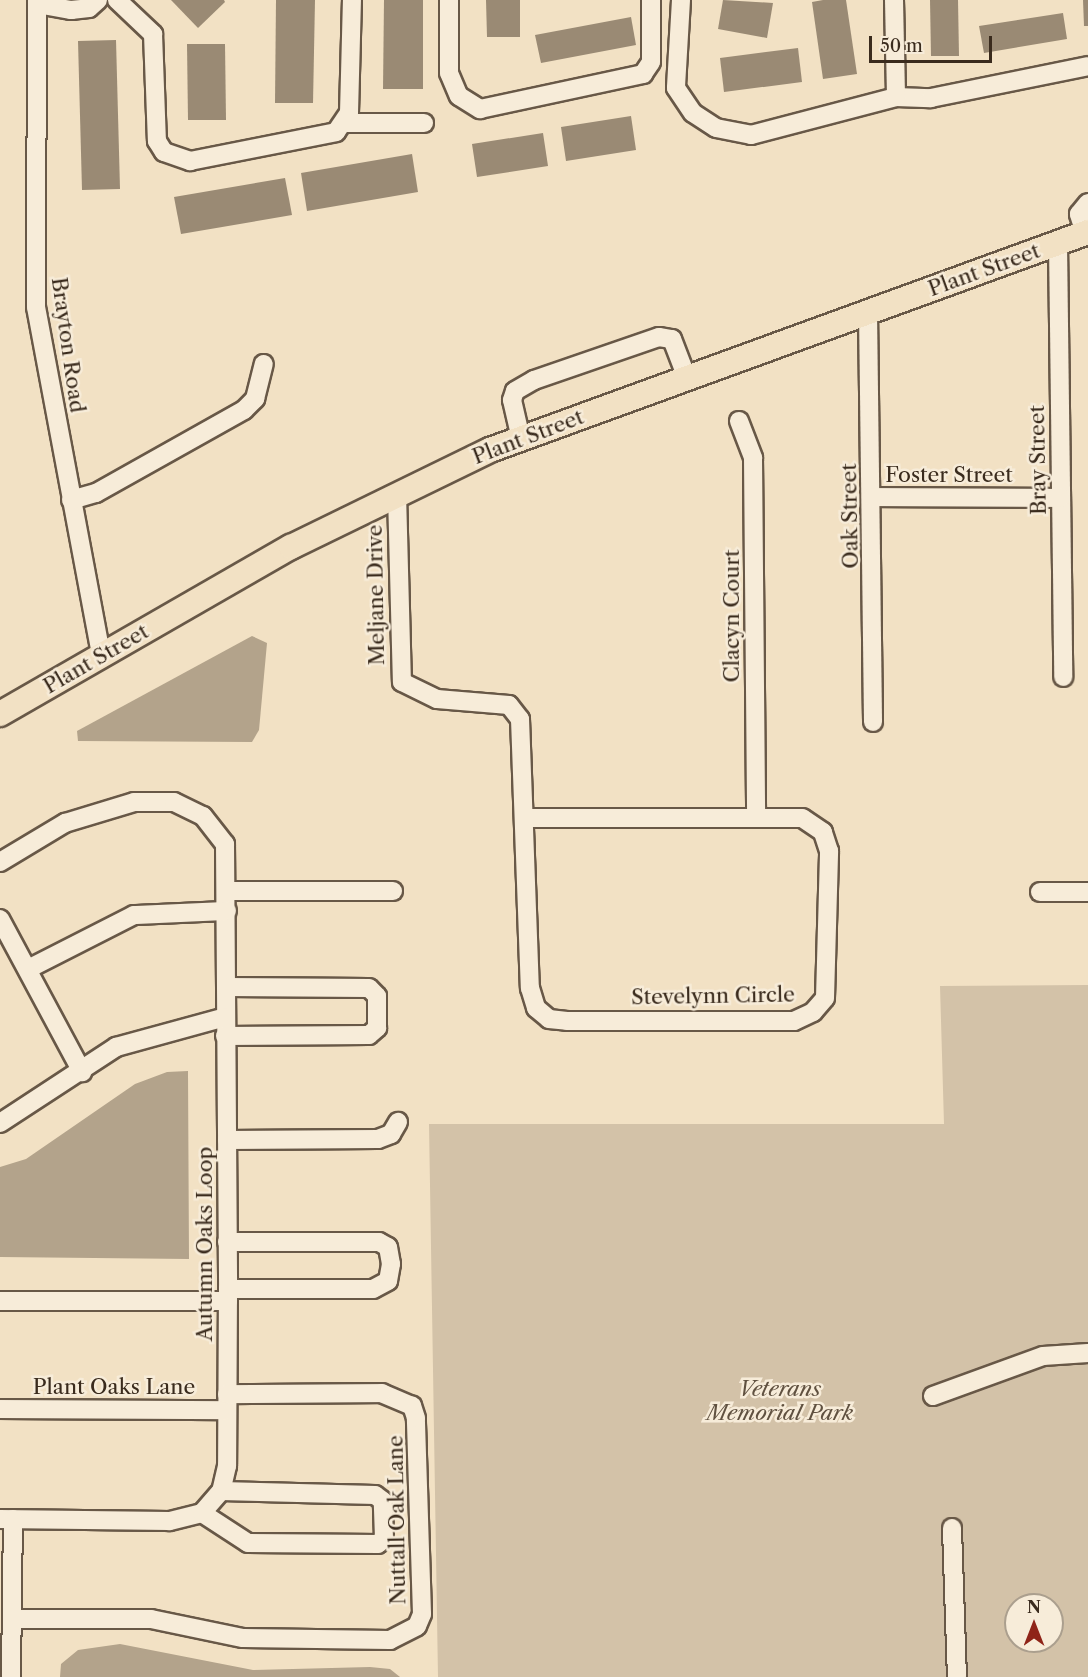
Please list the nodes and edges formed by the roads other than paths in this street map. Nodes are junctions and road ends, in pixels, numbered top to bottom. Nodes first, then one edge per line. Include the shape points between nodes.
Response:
1 (99, 0) edge
2 (117, 0) edge
3 (352, 0) edge
4 (449, 0) edge
5 (651, 0) edge
6 (681, 0) edge
7 (894, 0) edge
8 (37, 2) edge
9 (1088, 66) edge
10 (896, 97) junction
11 (344, 123) junction
12 (424, 123) dead end
13 (1088, 203) edge
14 (1086, 232) edge
15 (1058, 243) junction
16 (868, 311) junction
17 (264, 364) dead end
18 (687, 378) junction
19 (739, 421) dead end
20 (521, 439) junction
21 (397, 494) junction
22 (873, 496) junction
23 (1061, 498) junction
24 (72, 500) junction
25 (101, 656) junction
26 (1063, 677) dead end
27 (0, 714) edge
28 (873, 722) dead end
29 (756, 814) junction
30 (526, 818) junction
31 (0, 862) edge
32 (227, 891) junction
33 (393, 891) dead end
34 (1040, 892) dead end
35 (1088, 892) edge
36 (227, 911) junction
37 (0, 919) edge
38 (28, 969) junction
39 (227, 987) junction
40 (226, 1017) junction
41 (225, 1036) junction
42 (82, 1071) junction
43 (398, 1122) dead end
44 (0, 1123) edge
45 (227, 1140) junction
46 (227, 1242) junction
47 (228, 1295) junction
48 (0, 1301) edge
49 (1088, 1353) edge
50 (933, 1396) dead end
51 (227, 1402) junction
52 (0, 1409) edge
53 (221, 1491) junction
54 (202, 1513) junction
55 (6, 1519) edge
56 (952, 1528) dead end
57 (12, 1619) junction
58 (11, 1677) edge
59 (957, 1677) edge

1 - 8 street via 90,8 71,10
2 - 11 street via 153,34 157,141 177,160 328,136
3 - 11 street via 350,104
4 - 5 street via 449,73 459,96 480,109 643,74 651,62
6 - 10 street via 676,88 693,113 716,128 751,135
7 - 10 street
8 - 24 street, Brayton Road via 34,291
9 - 10 street via 931,98
11 - 12 street
13 - 14 street via 1079,214
14 - 15 main road, Plant Street
15 - 16 main road, Plant Street
15 - 23 street, Bray Street
16 - 18 main road, Plant Street
16 - 22 street, Oak Street
17 - 24 street via 255,399 244,410 96,493
18 - 20 main road, Plant Street
18 - 20 street via 672,339 649,339 534,380 515,391 512,400
19 - 29 street, Clacyn Court via 753,458
20 - 21 main road, Plant Street
21 - 25 main road, Plant Street via 291,547
21 - 30 street, Meljane Drive via 402,682 437,699 509,705 524,736
22 - 23 street, Foster Street
22 - 28 street, Oak Street
23 - 26 street, Bray Street
24 - 25 street, Brayton Road
25 - 27 main road, Plant Street
29 - 30 street, Stevelynn Circle
29 - 30 street, Stevelynn Circle via 802,818 823,832 829,850 825,998 813,1012 794,1021 549,1019 536,1008 530,988
31 - 32 street, Autumn Oaks Loop via 64,823 134,802 174,802 203,816 225,844
32 - 33 street
32 - 36 street, Autumn Oaks Loop
34 - 35 street
36 - 38 street via 134,915
36 - 39 street, Autumn Oaks Loop
37 - 38 street
38 - 42 street
39 - 40 street, Autumn Oaks Loop
39 - 41 street via 369,988 377,996 377,1028 369,1035
40 - 41 street, Autumn Oaks Loop
40 - 42 street via 152,1033 116,1047
41 - 45 street, Autumn Oaks Loop
42 - 44 street
43 - 45 street via 391,1134 378,1139
45 - 46 street, Autumn Oaks Loop
46 - 47 street, Autumn Oaks Loop
46 - 47 street via 379,1242 388,1247 391,1264 388,1281 373,1289
47 - 48 street
47 - 51 street, Autumn Oaks Loop
49 - 50 street via 1043,1356
51 - 52 street, Plant Oaks Lane
51 - 53 street, Autumn Oaks Loop
51 - 57 street, Nuttall Oak Lane via 382,1393 412,1406 422,1614 417,1626 390,1640 254,1638 152,1619
53 - 54 street
53 - 54 street via 375,1496 383,1501 384,1538 378,1544 248,1543
54 - 55 street via 169,1521
55 - 57 street
56 - 59 street
57 - 58 street

